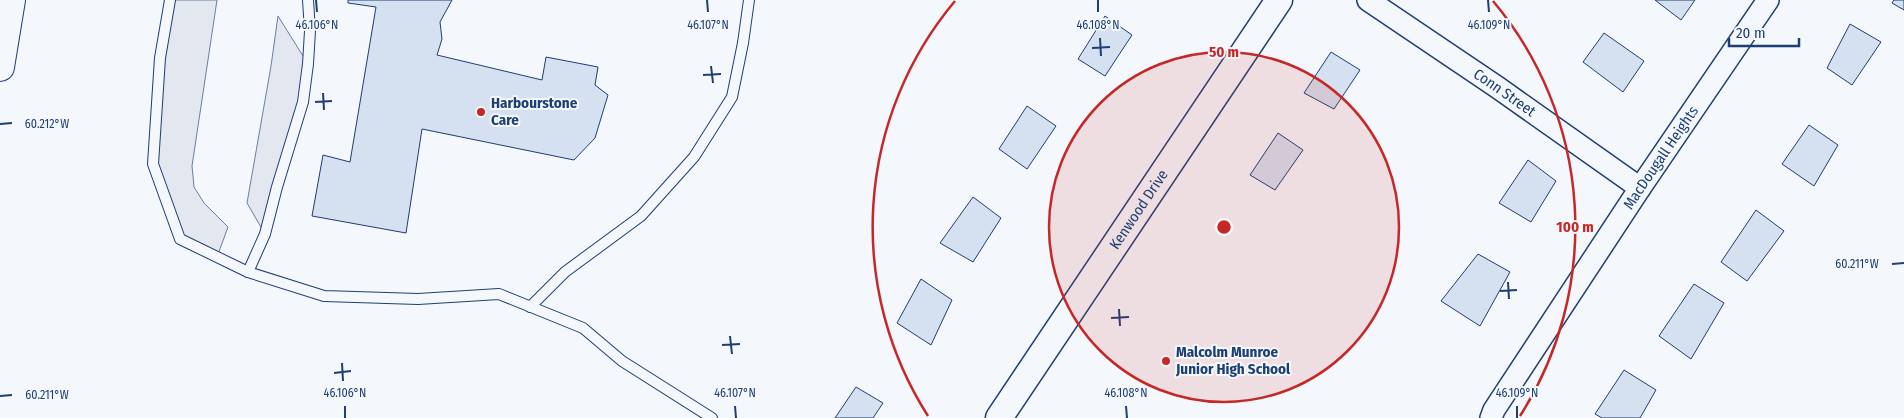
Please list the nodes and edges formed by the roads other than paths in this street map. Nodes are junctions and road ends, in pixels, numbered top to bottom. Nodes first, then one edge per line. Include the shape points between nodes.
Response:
1 (11, 0) edge
2 (170, 0) edge
3 (308, 0) edge
4 (749, 0) edge
5 (1279, 0) edge
6 (1368, 0) edge
7 (1768, 0) edge
8 (0, 67) edge
9 (1640, 188) junction
10 (248, 272) junction
11 (530, 307) junction
12 (712, 418) edge
13 (999, 418) edge
14 (1491, 418) edge

1 - 8 highway
2 - 10 lane via 160,58 153,164 180,239
3 - 10 lane via 310,31 303,102 265,234
4 - 11 lane via 732,97 694,157 641,216 565,272
5 - 13 street, Kenwood Drive
6 - 9 street, Conn Street
7 - 9 street, MacDougall Heights
9 - 14 street, MacDougall Heights
10 - 11 lane via 324,296 418,299 498,294
11 - 12 lane via 583,328 622,361

